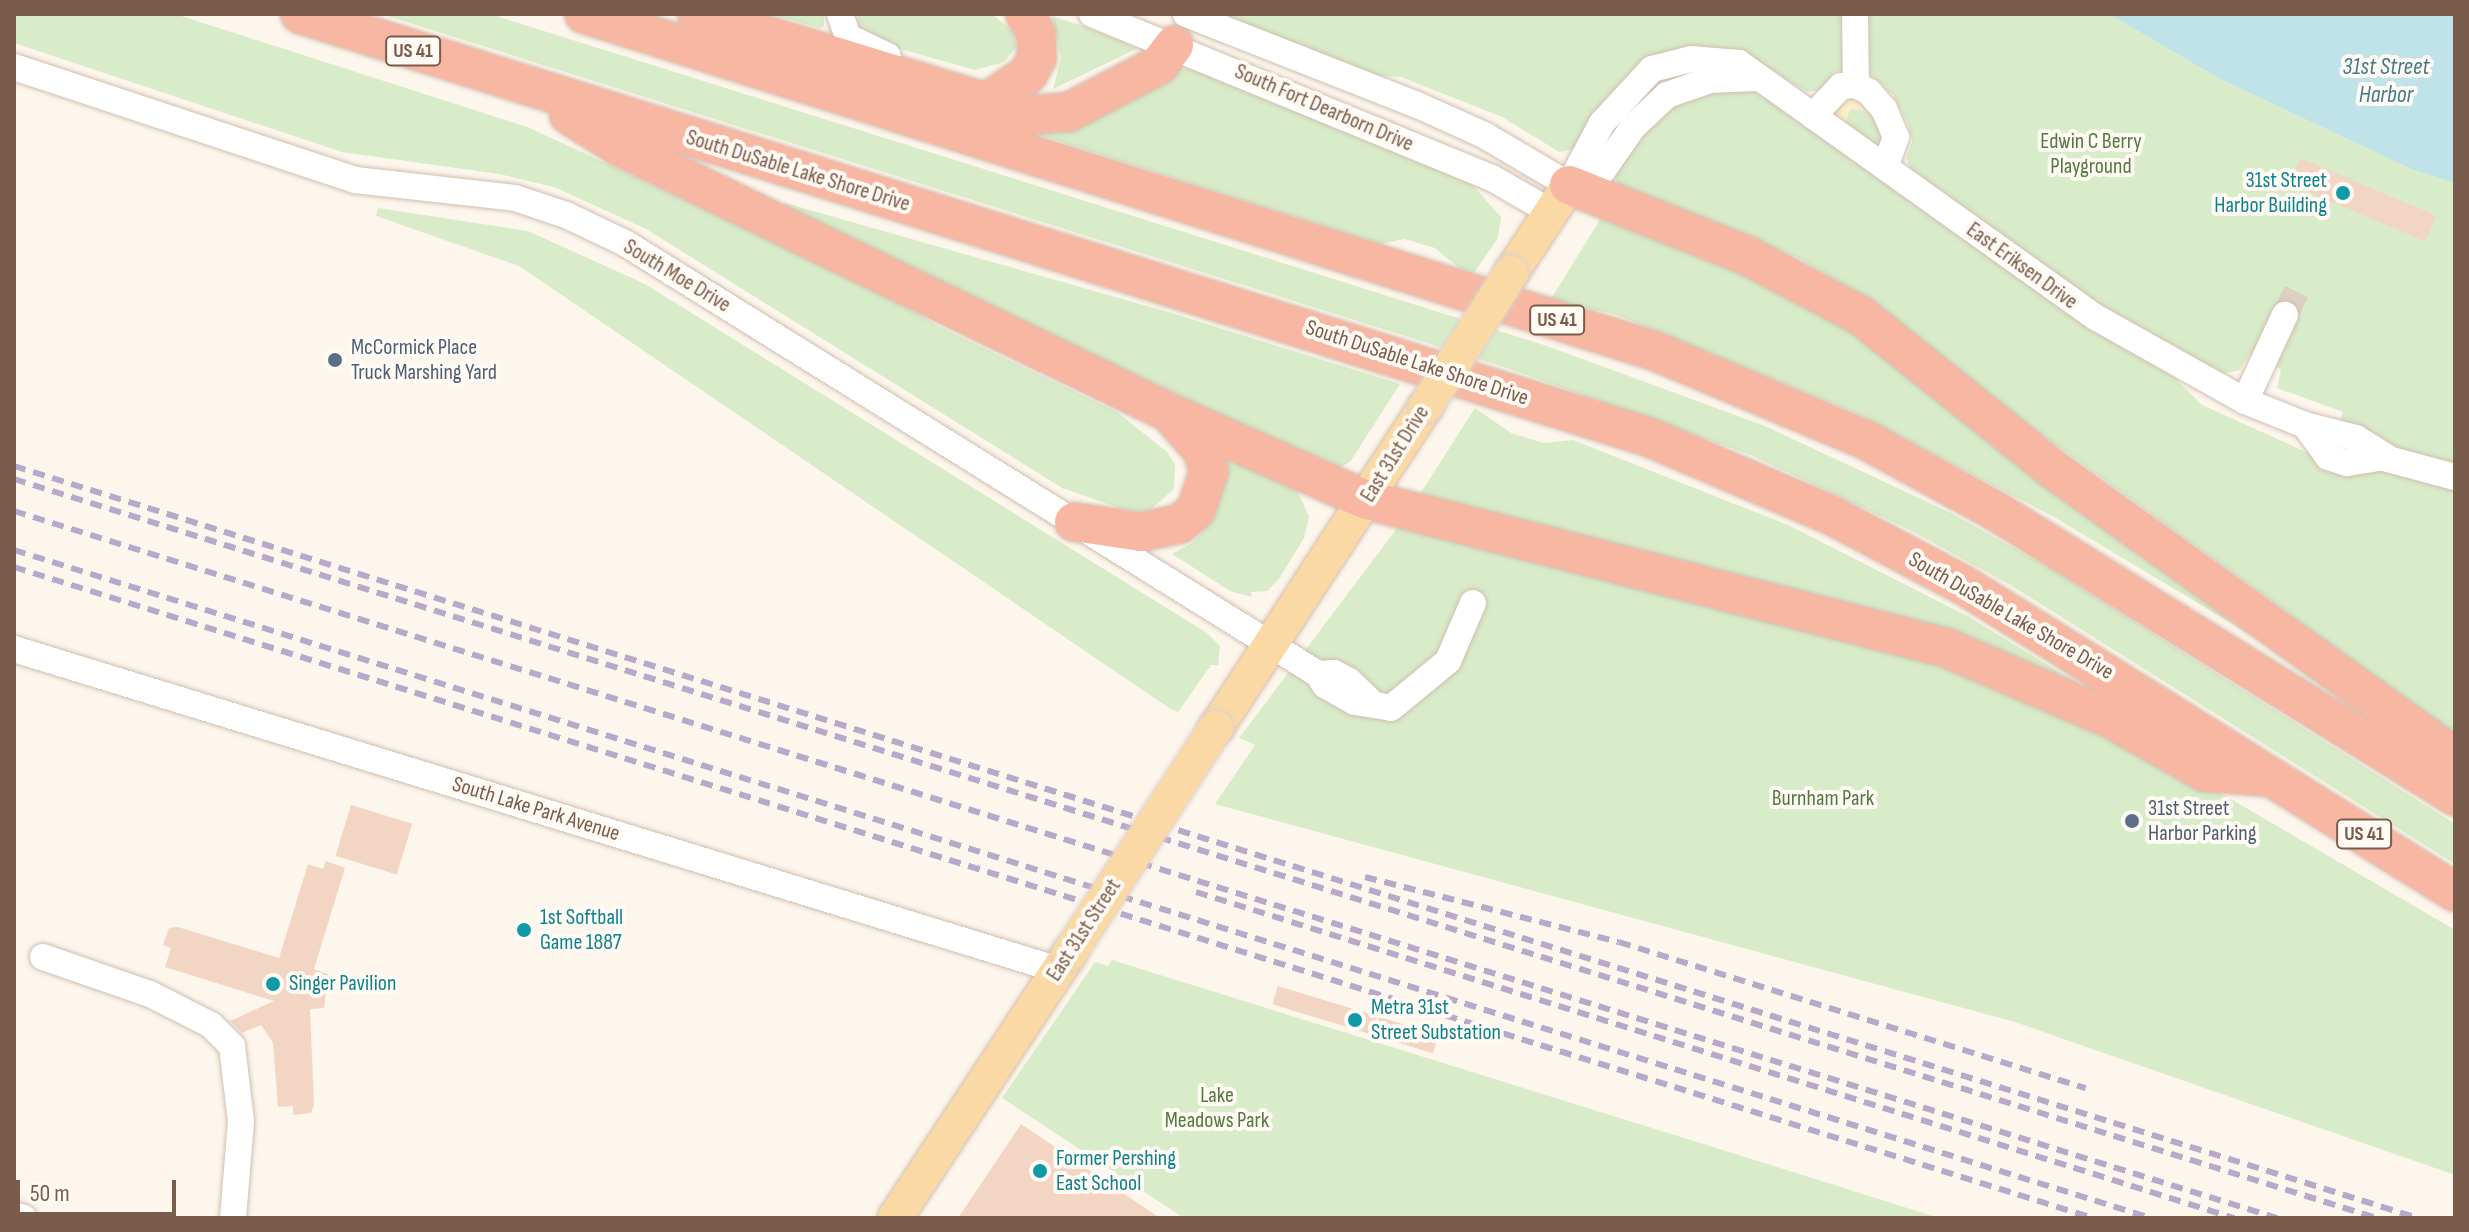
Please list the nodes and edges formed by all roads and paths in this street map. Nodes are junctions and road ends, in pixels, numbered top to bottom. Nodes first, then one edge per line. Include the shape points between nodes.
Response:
1 (300, 14) edge
2 (584, 14) edge
3 (697, 14) edge
4 (840, 14) edge
5 (1025, 14) edge
6 (1092, 14) edge
7 (1855, 14) edge
8 (1189, 23) edge
9 (14, 67) edge
10 (1856, 85) junction
11 (526, 87) junction
12 (933, 87) junction
13 (987, 102) junction
14 (1813, 116) junction
15 (1885, 167) junction
16 (1560, 198) junction
17 (2282, 322) tunnel mouth
18 (2245, 401) junction
19 (1168, 412) junction
20 (2455, 477) edge
21 (1367, 500) junction
22 (1074, 522) junction
23 (1473, 603) dead end
24 (1273, 643) junction
25 (14, 649) edge
26 (2455, 757) edge
27 (2273, 777) junction
28 (2455, 796) edge
29 (2455, 892) edge
30 (43, 957) dead end
31 (1064, 962) junction
32 (14, 1215) edge
33 (24, 1218) edge
34 (233, 1218) edge
35 (895, 1218) edge

1 - 11 highway, South DuSable Lake Shore Drive / US 41
2 - 28 highway, US 41 via 1669,357 1866,440 1994,510
3 - 12 highway
4 - 12 street via 848,37 899,59
5 - 13 highway via 1036,33 1037,58 1028,74
6 - 8 street, South Fort Dearborn Drive
7 - 10 street
8 - 13 highway via 1159,65 1069,112 1027,115
8 - 16 street, South Fort Dearborn Drive via 1492,178
8 - 16 street, South Fort Dearborn Drive via 1470,129
9 - 22 street, South Moe Drive via 355,180 515,198 566,215 625,243
10 - 14 street via 1831,93
10 - 15 street via 1884,109 1896,137
11 - 19 highway via 620,147
11 - 27 highway, South DuSable Lake Shore Drive / US 41 via 1651,438 1833,516 1965,586
12 - 13 highway
14 - 15 street, East Eriksen Drive
14 - 16 street, East Eriksen Drive via 1739,63 1721,59 1652,69 1602,123
15 - 18 street, East Eriksen Drive via 2059,294
16 - 21 main road, East 31st Drive, bridge
16 - 26 highway via 1748,256 1860,315 2066,479
17 - 18 street
18 - 20 street, East Eriksen Drive via 2305,425 2332,444
19 - 21 highway
19 - 22 highway via 1202,450 1209,471 1196,510 1180,524 1141,532
21 - 24 main road, East 31st Drive
21 - 27 highway via 1947,648 2113,720 2205,772
22 - 24 street, South Moe Drive
23 - 24 street, South Moe Drive via 1448,661 1391,708 1370,701 1334,673 1318,674
24 - 31 main road, East 31st Street, bridge
25 - 31 street, South Lake Park Avenue
27 - 29 highway, South DuSable Lake Shore Drive / US 41
30 - 34 street via 150,994 211,1025 232,1046 241,1121
31 - 35 main road, East 31st Street
32 - 33 street

